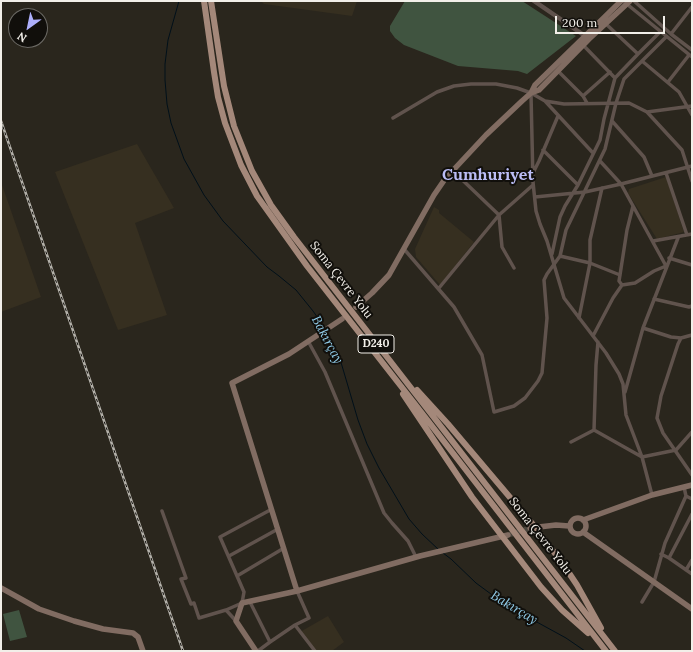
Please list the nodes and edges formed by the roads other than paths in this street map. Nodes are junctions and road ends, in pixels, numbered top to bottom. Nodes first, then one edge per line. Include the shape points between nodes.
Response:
1 (204, 1) edge
2 (211, 1) edge
3 (534, 1) edge
4 (634, 1) edge
5 (625, 2) edge
6 (691, 9) edge
7 (606, 24) junction
8 (660, 32) junction
9 (671, 34) junction
10 (587, 37) junction
11 (666, 37) junction
12 (582, 45) junction
13 (692, 50) edge
14 (638, 54) junction
15 (691, 56) edge
16 (642, 61) junction
17 (558, 71) junction
18 (610, 72) junction
19 (616, 78) junction
20 (668, 82) junction
21 (531, 93) junction
22 (583, 96) junction
23 (545, 101) junction
24 (587, 103) junction
25 (608, 103) junction
26 (616, 103) junction
27 (687, 106) junction
28 (692, 106) edge
29 (647, 112) junction
30 (692, 115) edge
31 (558, 116) junction
32 (393, 118) dead end
33 (612, 121) junction
34 (543, 150) junction
35 (593, 153) junction
36 (600, 161) junction
37 (692, 166) edge
38 (688, 167) junction
39 (453, 171) junction
40 (532, 173) junction
41 (666, 173) junction
42 (652, 176) junction
43 (692, 181) edge
44 (621, 184) junction
45 (533, 185) junction
46 (578, 185) junction
47 (602, 188) junction
48 (585, 192) junction
49 (573, 194) junction
50 (535, 197) junction
51 (633, 206) junction
52 (499, 215) junction
53 (692, 234) edge
54 (687, 235) junction
55 (678, 238) junction
56 (653, 241) junction
57 (404, 249) junction
58 (551, 256) junction
59 (560, 256) junction
60 (670, 258) junction
61 (590, 263) junction
62 (554, 265) junction
63 (692, 265) edge
64 (666, 266) junction
65 (514, 268) dead end
66 (620, 275) junction
67 (622, 285) junction
68 (439, 288) junction
69 (654, 299) junction
70 (692, 306) edge
71 (356, 307) dead end
72 (579, 318) junction
73 (340, 320) dead end
74 (643, 328) junction
75 (692, 335) edge
76 (593, 336) junction
77 (681, 338) junction
78 (311, 339) junction
79 (598, 342) junction
80 (386, 356) junction
81 (381, 361) junction
82 (624, 395) junction
83 (594, 430) junction
84 (692, 432) edge
85 (571, 442) dead end
86 (676, 450) junction
87 (642, 457) junction
88 (692, 475) edge
89 (692, 485) edge
90 (684, 487) junction
91 (652, 495) junction
92 (686, 496) junction
93 (692, 499) edge
94 (272, 509) junction
95 (162, 511) dead end
96 (692, 514) edge
97 (583, 520) junction
98 (569, 526) junction
99 (532, 528) junction
100 (278, 529) junction
101 (583, 532) junction
102 (506, 536) junction
103 (285, 548) junction
104 (661, 554) junction
105 (229, 556) junction
106 (418, 556) junction
107 (669, 558) junction
108 (692, 560) edge
109 (686, 570) junction
110 (692, 574) edge
111 (237, 576) junction
112 (654, 582) junction
113 (1, 588) edge
114 (297, 591) junction
115 (250, 602) junction
116 (642, 602) dead end
117 (242, 603) junction
118 (692, 609) edge
119 (226, 610) junction
120 (236, 621) junction
121 (295, 625) junction
122 (270, 642) junction
123 (143, 651) edge
124 (257, 651) edge
125 (315, 651) edge
126 (605, 651) edge
127 (615, 651) edge

1 - 81 highway, Soma Çevre Yolu / D240 via 218,97 241,165 256,196
2 - 80 highway, Soma Çevre Yolu / D240 via 225,93 234,126 252,171 282,220
3 - 10 street
4 - 9 street
5 - 7 main road
5 - 8 street
5 - 10 main road
6 - 9 street
7 - 10 main road
7 - 14 street
8 - 11 street
8 - 14 street
9 - 13 street
10 - 12 main road
10 - 21 main road via 535,85
11 - 15 street
11 - 16 street
12 - 17 main road
12 - 18 street
14 - 19 street
15 - 20 street
16 - 20 street
16 - 26 street via 624,79
17 - 21 main road via 539,90
17 - 22 street
18 - 19 street
18 - 22 street
19 - 25 street
20 - 27 street via 679,92
21 - 23 street
21 - 32 street via 496,84 454,86 436,92
21 - 39 main road via 486,135
21 - 40 street
22 - 24 street
23 - 24 street via 564,104
23 - 31 street
24 - 25 street
25 - 26 street
25 - 35 street via 600,140
26 - 29 street via 629,103
26 - 33 street
27 - 28 street
27 - 29 street
27 - 30 street
29 - 38 street via 682,150
31 - 34 street
31 - 35 street
33 - 36 street via 606,149
33 - 42 street via 644,157
34 - 40 street
34 - 46 street
35 - 46 street
36 - 44 street
36 - 48 street
37 - 38 street
38 - 41 street
38 - 43 street
39 - 52 street
39 - 57 main road via 434,195
40 - 45 street
41 - 42 street
41 - 54 street
42 - 44 street
44 - 47 street
44 - 51 street
45 - 50 street
45 - 52 street
46 - 49 street
47 - 48 street
47 - 61 street via 590,240
48 - 49 street
48 - 59 street via 566,230
49 - 50 street
49 - 58 street via 560,217
50 - 58 street via 540,224
51 - 56 street
51 - 66 street
52 - 65 street via 502,247
52 - 68 street
53 - 54 street
54 - 55 street
55 - 56 street
55 - 60 street
56 - 64 street
57 - 68 street
57 - 71 main road via 386,278
58 - 62 street
59 - 61 street
59 - 62 street
60 - 63 street
60 - 64 street
61 - 66 street
61 - 72 street
62 - 68 street via 544,280 547,318 542,373 525,398 508,409 494,412 482,355 454,307
62 - 72 street via 564,298
64 - 67 street via 635,283
64 - 69 street
66 - 67 street
67 - 76 street
69 - 70 street
69 - 74 street
72 - 76 street
73 - 78 main road
74 - 77 street
74 - 82 street
75 - 77 street
76 - 79 street
77 - 86 street via 661,396 657,418 663,433
78 - 94 main road via 289,354 232,383
78 - 106 street via 384,513
79 - 82 street via 619,374
79 - 83 street
80 - 99 highway via 448,424
80 - 127 highway, Soma Çevre Yolu / D240
81 - 102 highway via 472,497
81 - 126 highway, Soma Çevre Yolu / D240
82 - 87 street via 626,415
83 - 85 street
83 - 87 street
84 - 86 street
86 - 87 street
86 - 88 street
87 - 91 street
89 - 90 main road
90 - 91 main road
90 - 92 street
91 - 97 main road
92 - 93 street
92 - 104 street
94 - 100 main road
94 - 105 street via 220,537
95 - 119 street via 186,578 181,579 200,618
96 - 107 street
97 - 98 main road via 574,518
97 - 101 main road via 586,527
98 - 99 main road
98 - 101 main road via 573,533
99 - 127 highway via 563,564
100 - 103 main road
100 - 105 street
101 - 112 main road
102 - 106 main road
102 - 126 highway via 541,587
103 - 111 street
103 - 114 main road
104 - 107 street
104 - 112 street
105 - 111 street
106 - 114 main road
107 - 109 street
108 - 109 street
109 - 110 street
111 - 117 street via 244,592
112 - 116 street
112 - 118 main road
113 - 123 main road via 39,609 74,621 103,629 133,633 138,637
114 - 115 main road
114 - 121 street via 309,618
115 - 117 main road
115 - 122 street
117 - 119 street
117 - 120 main road
119 - 120 street
120 - 124 main road
121 - 122 street
121 - 125 street
122 - 124 street

